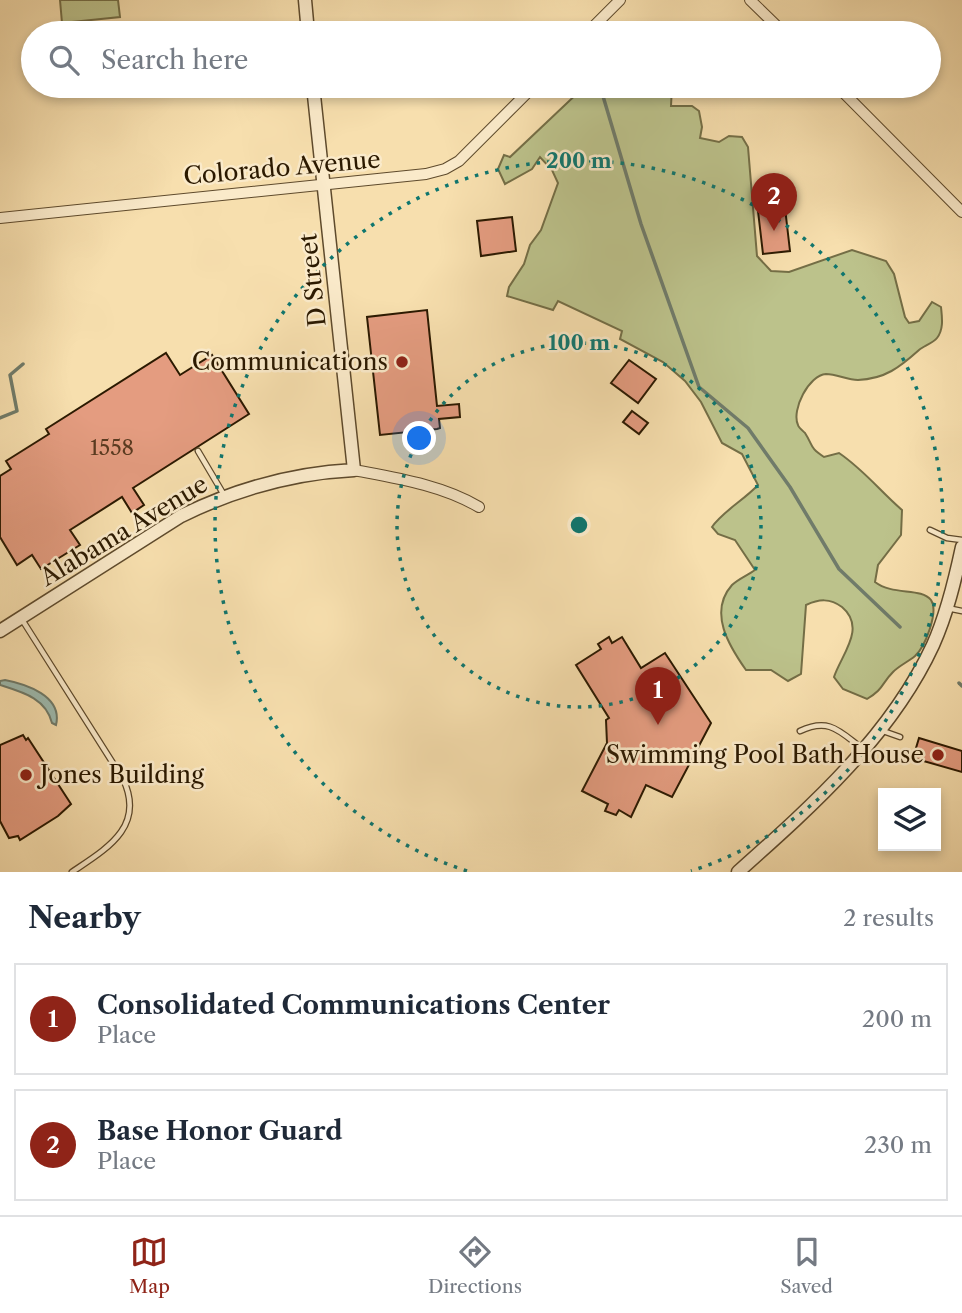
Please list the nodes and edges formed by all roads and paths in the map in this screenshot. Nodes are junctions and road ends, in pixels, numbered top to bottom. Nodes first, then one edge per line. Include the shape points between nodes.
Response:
1 (305, 0) edge
2 (620, 0) edge
3 (750, 0) edge
4 (307, 21) edge
5 (599, 21) edge
6 (772, 21) edge
7 (314, 98) edge
8 (522, 98) edge
9 (849, 98) edge
10 (323, 184) junction
11 (962, 212) edge
12 (0, 218) edge
13 (198, 451) dead end
14 (354, 470) junction
15 (225, 496) junction
16 (479, 507) dead end
17 (930, 530) dead end
18 (962, 540) edge
19 (962, 547) edge
20 (946, 608) junction
21 (962, 611) edge
22 (21, 618) junction
23 (0, 631) edge
24 (879, 730) junction
25 (800, 731) dead end
26 (900, 737) dead end
27 (863, 749) junction
28 (72, 872) edge
29 (738, 872) edge

1 - 4 street
2 - 5 street
3 - 6 street
7 - 10 street, D Street
8 - 10 street, Colorado Avenue via 453,165 426,174
9 - 11 street
10 - 12 street, Colorado Avenue
10 - 14 street, D Street
13 - 15 lane
14 - 15 street, Alabama Avenue via 264,483
14 - 16 street, Alabama Avenue via 463,497
15 - 22 street, Alabama Avenue via 181,516
17 - 18 lane
19 - 20 street
20 - 21 lane
20 - 24 street via 923,663
22 - 23 street, Alabama Avenue
22 - 28 lane via 123,779 129,798 129,814 115,842
24 - 26 lane
24 - 27 street
25 - 27 lane via 821,724 831,726
27 - 29 street via 799,817

